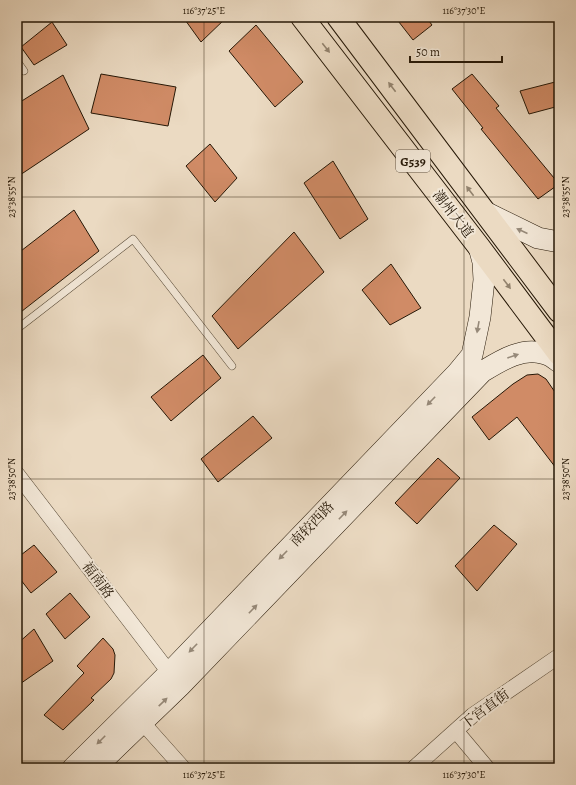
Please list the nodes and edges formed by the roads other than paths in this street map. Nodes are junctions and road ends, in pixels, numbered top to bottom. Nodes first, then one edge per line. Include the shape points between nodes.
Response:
1 (302, 17) edge
2 (338, 17) edge
3 (17, 61) edge
4 (24, 70) dead end
5 (487, 213) junction
6 (559, 242) edge
7 (479, 247) junction
8 (559, 311) edge
9 (17, 329) edge
10 (559, 354) edge
11 (559, 362) edge
12 (232, 366) dead end
13 (17, 474) edge
14 (559, 656) edge
15 (175, 679) junction
16 (142, 722) junction
17 (456, 731) junction
18 (73, 768) edge
19 (95, 768) edge
20 (183, 768) edge
21 (414, 768) edge
22 (487, 768) edge

1 -> 7 highway, 潮州大道 / G539
5 -> 2 highway, 潮州大道 / G539
3 - 4 lane
6 -> 5 main road via 538,238
5 - 8 highway, 潮州大道 / G539
7 -> 10 highway, 潮州大道 / G539
7 -> 15 main road, 南较西路 via 484,280 472,355
9 - 12 lane via 133,239
15 -> 11 main road, 南较西路 via 482,372 516,354 545,354
13 - 15 street, 福南路
14 - 17 street, 下宫直街 via 473,715
16 -> 15 main road, 南较西路
15 -> 18 main road, 南较西路
16 - 19 main road, 南较西路
16 - 20 street
17 - 21 street, 下宫直街
17 - 22 street

